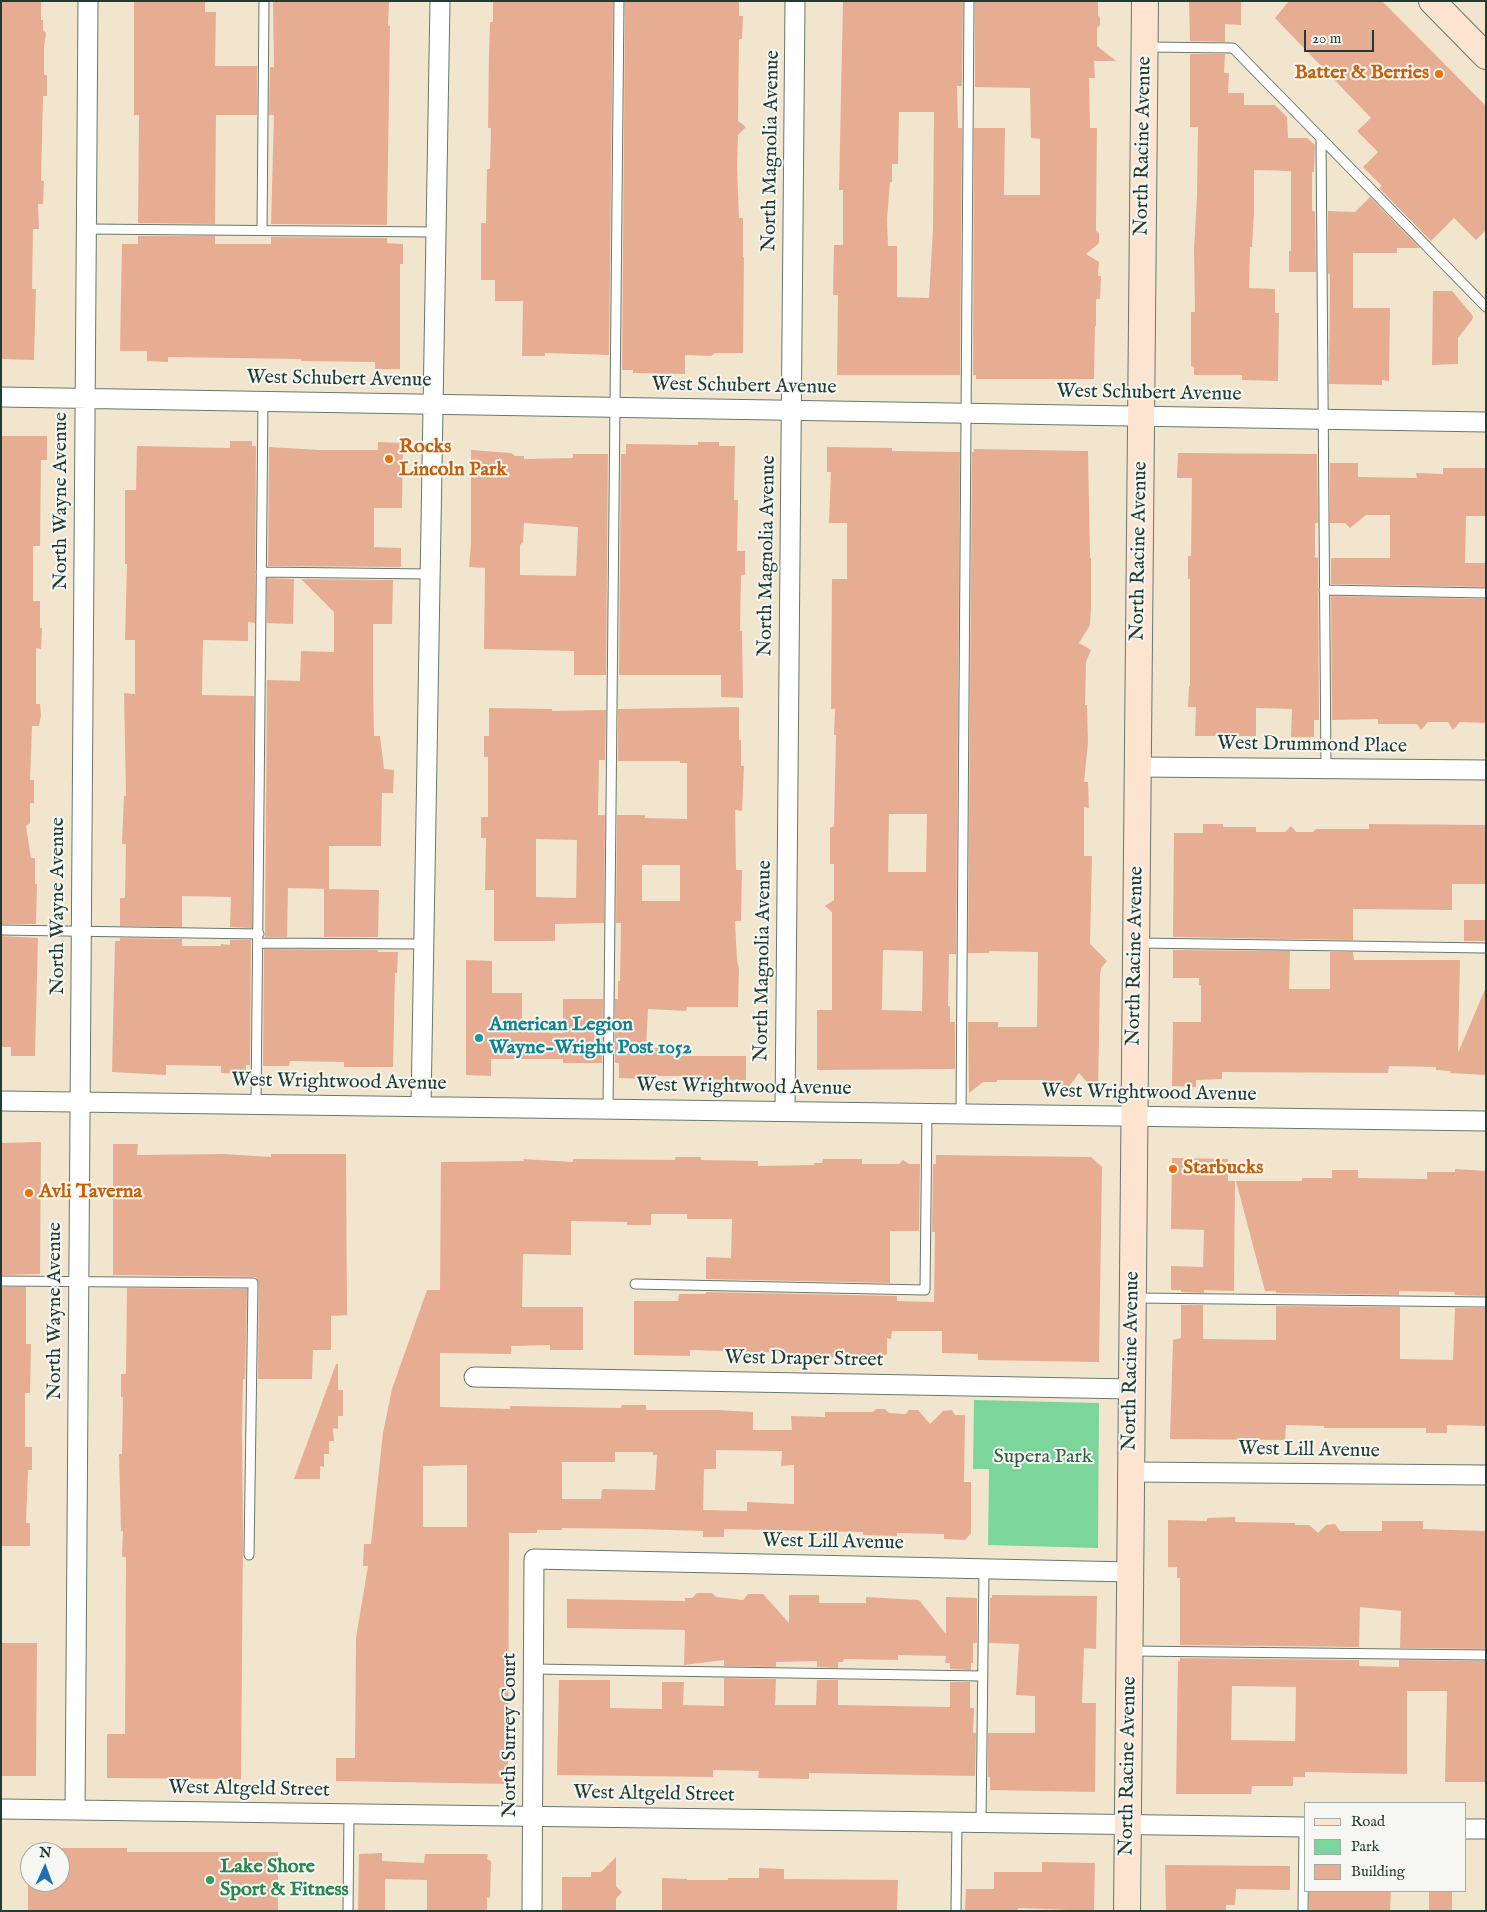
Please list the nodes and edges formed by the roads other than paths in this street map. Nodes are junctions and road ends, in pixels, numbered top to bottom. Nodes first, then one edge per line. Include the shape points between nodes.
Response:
1 (88, 1) edge
2 (264, 1) edge
3 (440, 1) edge
4 (619, 1) edge
5 (795, 1) edge
6 (969, 1) edge
7 (1145, 1) edge
8 (1432, 1) edge
9 (1145, 47) junction
10 (1486, 56) edge
11 (1321, 138) junction
12 (86, 229) junction
13 (262, 230) junction
14 (436, 232) junction
15 (1486, 308) edge
16 (1, 397) edge
17 (85, 399) junction
18 (263, 402) junction
19 (433, 404) junction
20 (616, 407) junction
21 (792, 410) junction
22 (966, 413) junction
23 (1141, 416) junction
24 (1323, 419) junction
25 (1486, 422) edge
26 (261, 572) junction
27 (430, 574) junction
28 (1324, 590) junction
29 (1486, 593) edge
30 (1138, 767) junction
31 (1326, 769) junction
32 (1486, 770) edge
33 (1, 930) edge
34 (82, 931) junction
35 (259, 939) junction
36 (1136, 943) junction
37 (423, 944) junction
38 (1486, 948) edge
39 (1, 1101) edge
40 (80, 1102) junction
41 (256, 1104) junction
42 (421, 1106) junction
43 (608, 1109) junction
44 (785, 1111) junction
45 (927, 1113) junction
46 (961, 1114) junction
47 (1135, 1116) junction
48 (1486, 1121) edge
49 (1, 1281) edge
50 (79, 1282) junction
51 (635, 1284) dead end
52 (1133, 1298) junction
53 (1486, 1302) edge
54 (474, 1376) dead end
55 (1132, 1389) junction
56 (1131, 1472) junction
57 (1486, 1475) edge
58 (249, 1555) dead end
59 (534, 1559) joint
60 (984, 1569) junction
61 (1130, 1572) junction
62 (1130, 1651) junction
63 (1486, 1655) edge
64 (533, 1669) junction
65 (982, 1676) junction
66 (1, 1809) edge
67 (75, 1810) junction
68 (349, 1814) junction
69 (533, 1816) junction
70 (957, 1822) junction
71 (980, 1823) junction
72 (1128, 1824) junction
73 (1304, 1827) edge
74 (1467, 1829) edge
75 (1486, 1829) edge
76 (1304, 1869) edge
77 (348, 1911) edge
78 (532, 1911) edge
79 (956, 1911) edge
80 (1127, 1911) edge
81 (1303, 1911) edge

1 - 12 street, North Wayne Avenue
2 - 13 lane
3 - 14 street
4 - 20 lane
5 - 21 street, North Magnolia Avenue
6 - 22 lane
7 - 9 street, North Racine Avenue
8 - 10 street
9 - 11 lane via 1233,48
9 - 23 street, North Racine Avenue
11 - 15 lane
11 - 24 lane
12 - 13 lane
12 - 17 street, North Wayne Avenue
13 - 14 lane
14 - 19 street
16 - 17 street, West Schubert Avenue
17 - 18 street, West Schubert Avenue
17 - 34 street, North Wayne Avenue
18 - 19 street, West Schubert Avenue
18 - 26 lane
19 - 20 street, West Schubert Avenue
19 - 27 street
20 - 21 street, West Schubert Avenue
20 - 43 lane
21 - 22 street, West Schubert Avenue
21 - 44 street, North Magnolia Avenue
22 - 23 street, West Schubert Avenue
22 - 46 lane
23 - 24 street, West Schubert Avenue
23 - 30 street, North Racine Avenue
24 - 25 street, West Schubert Avenue
24 - 28 lane
26 - 27 lane
26 - 35 lane
27 - 37 street
28 - 29 lane
28 - 31 lane
30 - 31 street, West Drummond Place
30 - 36 street, North Racine Avenue
31 - 32 street, West Drummond Place
33 - 34 lane
34 - 35 lane
34 - 40 street, North Wayne Avenue
35 - 37 lane
35 - 41 lane
36 - 38 lane
36 - 47 street, North Racine Avenue
37 - 42 street
39 - 40 street, West Wrightwood Avenue
40 - 41 street, West Wrightwood Avenue
40 - 50 street, North Wayne Avenue
41 - 42 street, West Wrightwood Avenue
42 - 43 street, West Wrightwood Avenue
43 - 44 street, West Wrightwood Avenue
44 - 45 street, West Wrightwood Avenue
45 - 46 street, West Wrightwood Avenue
45 - 51 lane via 925,1290
46 - 47 street, West Wrightwood Avenue
47 - 48 street, West Wrightwood Avenue
47 - 52 street, North Racine Avenue
49 - 50 lane
50 - 58 lane via 253,1283
50 - 67 street, North Wayne Avenue
52 - 53 lane
52 - 55 street, North Racine Avenue
54 - 55 street, West Draper Street
55 - 56 street, North Racine Avenue
56 - 57 street, West Lill Avenue
56 - 61 street, North Racine Avenue
59 - 60 street, West Lill Avenue
59 - 64 street, North Surrey Court
60 - 61 street, West Lill Avenue
60 - 65 lane
61 - 62 street, North Racine Avenue
62 - 63 lane
62 - 72 street, North Racine Avenue
64 - 65 lane
64 - 69 street, North Surrey Court
65 - 71 lane
66 - 67 street, West Altgeld Street
67 - 68 street, West Altgeld Street
68 - 69 street, West Altgeld Street
68 - 77 lane
69 - 70 street, West Altgeld Street
69 - 78 street, North Surrey Court
70 - 71 street, West Altgeld Street
70 - 79 lane
71 - 72 street, West Altgeld Street
72 - 73 street, West Altgeld Street
72 - 80 street, North Racine Avenue
74 - 75 street
76 - 81 lane

